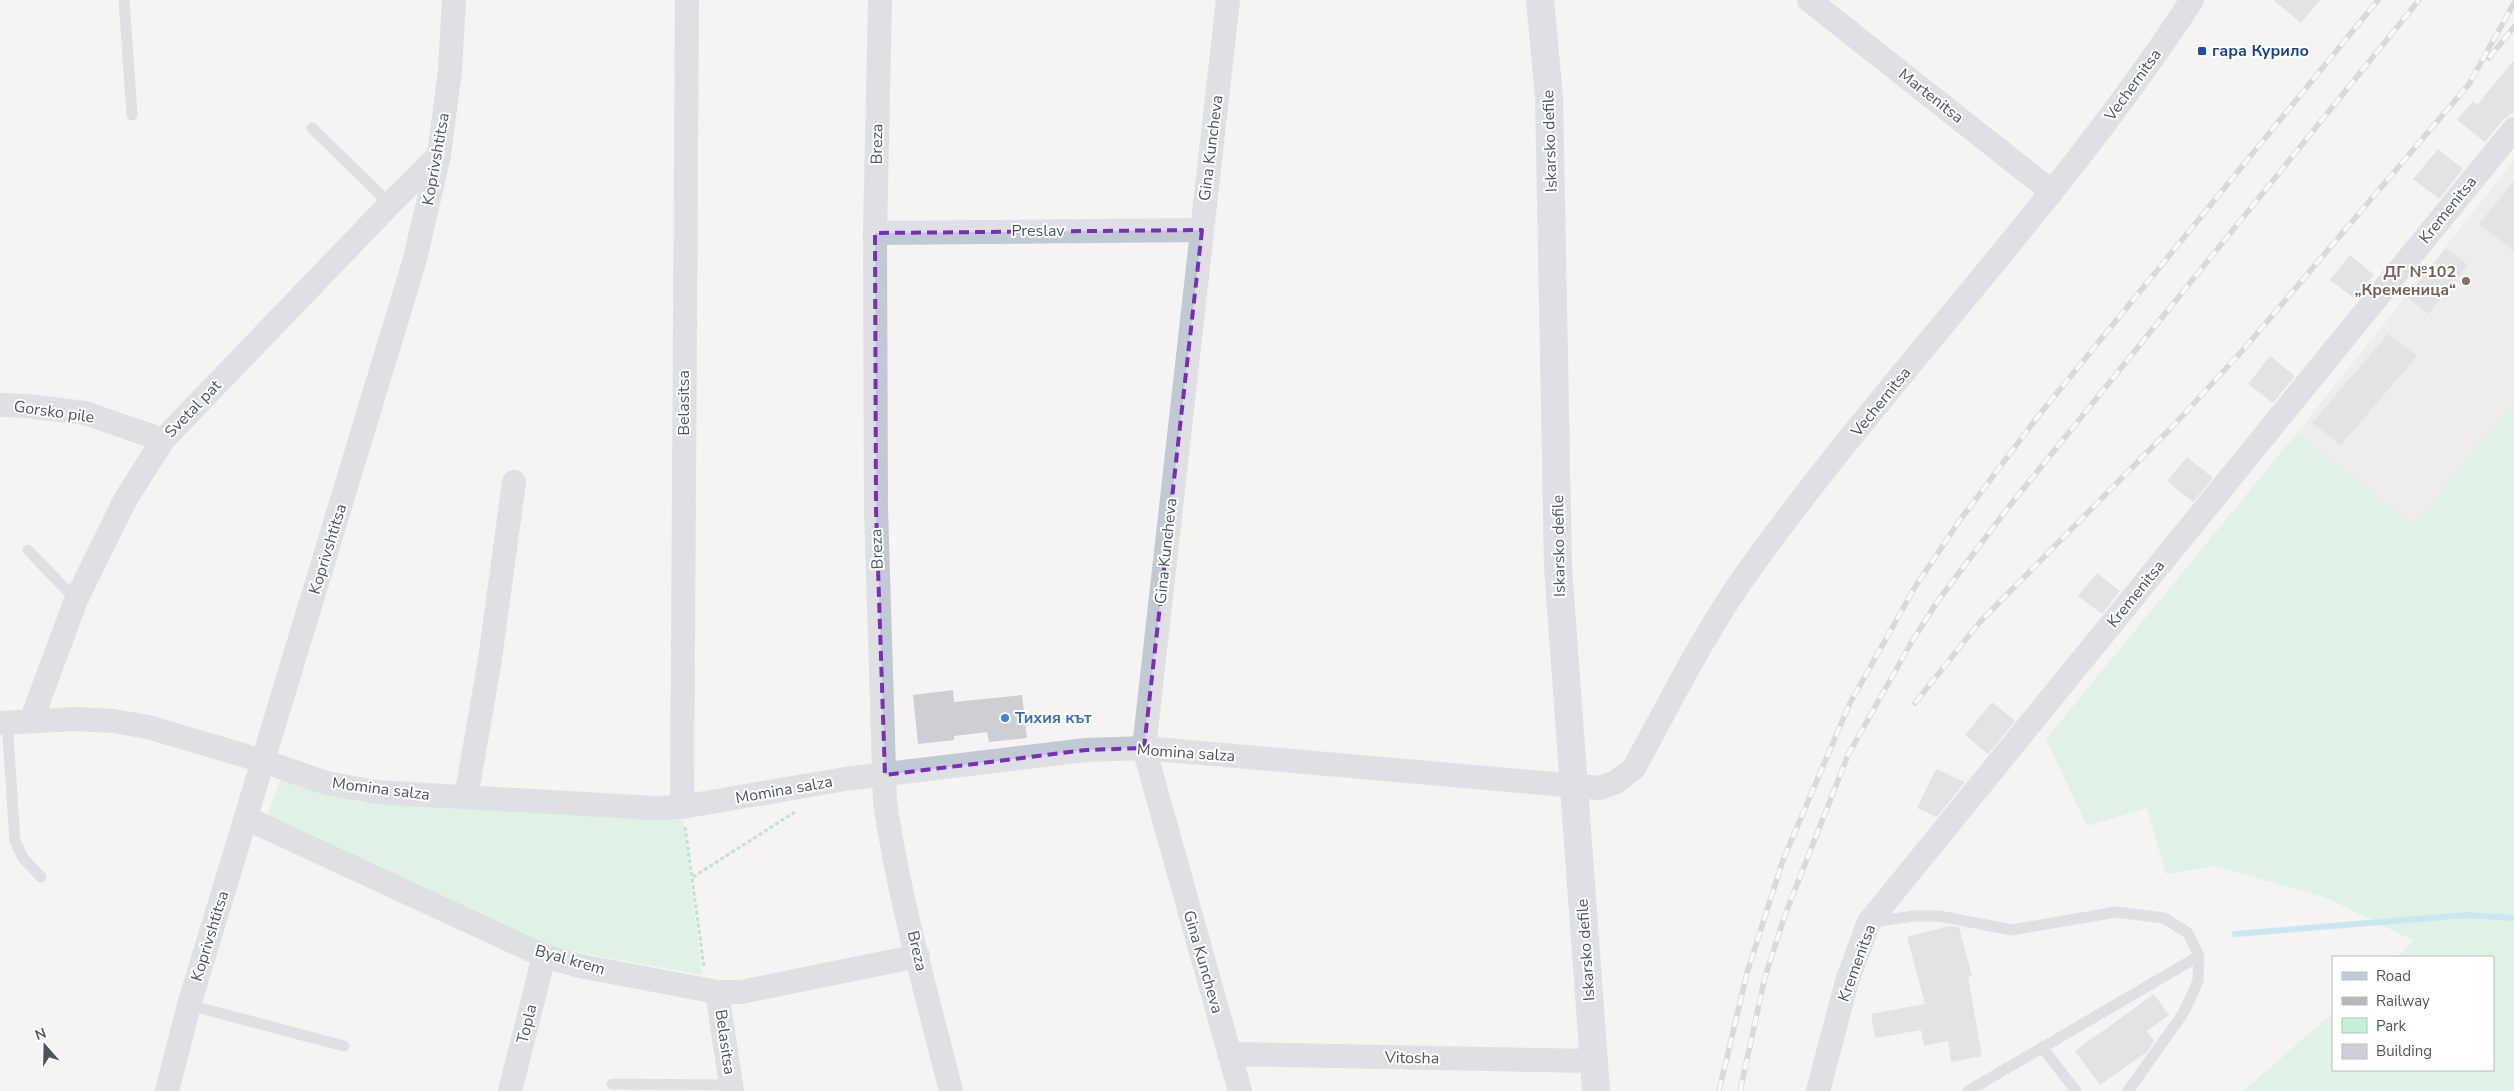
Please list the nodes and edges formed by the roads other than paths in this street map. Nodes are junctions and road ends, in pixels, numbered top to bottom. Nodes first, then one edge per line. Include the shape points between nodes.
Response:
1 (124, 0) edge
2 (454, 0) edge
3 (687, 0) edge
4 (880, 0) edge
5 (1228, 0) edge
6 (1540, 0) edge
7 (1809, 0) edge
8 (2192, 0) edge
9 (132, 115) dead end
10 (312, 128) dead end
11 (2514, 129) edge
12 (439, 155) junction
13 (2052, 192) junction
14 (390, 204) junction
15 (1202, 230) junction
16 (875, 233) junction
17 (0, 405) edge
18 (163, 440) junction
19 (514, 482) dead end
20 (28, 550) dead end
21 (76, 600) junction
22 (31, 721) junction
23 (3, 723) edge
24 (1144, 748) junction
25 (263, 761) junction
26 (885, 775) junction
27 (1575, 786) junction
28 (466, 798) junction
29 (682, 807) junction
30 (246, 818) junction
31 (41, 876) dead end
32 (1870, 922) junction
33 (544, 956) junction
34 (918, 956) junction
35 (2199, 956) junction
36 (712, 991) junction
37 (189, 1005) junction
38 (344, 1046) dead end
39 (2042, 1047) junction
40 (1229, 1054) junction
41 (1594, 1061) junction
42 (612, 1084) dead end
43 (732, 1088) edge
44 (167, 1091) edge
45 (510, 1091) edge
46 (951, 1091) edge
47 (1240, 1091) edge
48 (1596, 1091) edge
49 (1818, 1091) edge
50 (1968, 1091) edge
51 (2076, 1091) edge
52 (2128, 1091) edge

1 - 9 lane
2 - 12 street, Koprivshtitsa via 450,70
3 - 29 street, Belasitsa
4 - 16 street, Breza
5 - 15 street, Gina Kuncheva
6 - 27 main road, Iskarsko defile via 1549,97 1558,567
7 - 13 street, Martenitsa
8 - 13 street, Vechernitsa via 2148,67
10 - 14 lane
11 - 32 street, Kremenitsa
12 - 14 street, Svetal pat
12 - 25 street, Koprivshtitsa via 416,259
13 - 27 street, Vechernitsa via 1751,567 1701,645 1634,768 1616,782 1600,788
14 - 18 street, Svetal pat
15 - 16 street, Preslav
15 - 24 street, Gina Kuncheva
16 - 26 street, Breza via 876,509
17 - 18 street, Gorsko pile via 85,413
18 - 21 street, Svetal pat via 125,500
19 - 28 street via 490,658
20 - 21 lane
21 - 22 street, Svetal pat
22 - 23 street, Momina salza
22 - 25 street, Momina salza via 75,719 139,725
23 - 31 lane via 15,840 23,858
24 - 26 street, Momina salza via 1086,750
24 - 27 street, Momina salza
24 - 40 street, Gina Kuncheva
25 - 28 street, Momina salza via 326,782 368,790
25 - 30 street, Koprivshtitsa
26 - 29 street, Momina salza
26 - 34 street, Breza via 889,831
27 - 41 main road, Iskarsko defile
28 - 29 street, Momina salza
30 - 33 street, Byal krem
30 - 37 street, Koprivshtitsa
32 - 35 lane via 1939,916 2012,930 2116,912 2147,914 2164,918 2188,934
32 - 49 street, Kremenitsa via 1847,981
33 - 36 street, Byal krem
33 - 45 street, Topla
34 - 36 street, Byal krem via 742,992
34 - 46 street, Breza
35 - 39 lane
35 - 52 lane via 2198,981 2184,1012
36 - 43 street, Belasitsa
37 - 38 lane
37 - 44 street, Koprivshtitsa
39 - 50 lane
39 - 51 lane
40 - 41 street, Vitosha
40 - 47 street, Gina Kuncheva
41 - 48 main road, Iskarsko defile
42 - 43 lane

